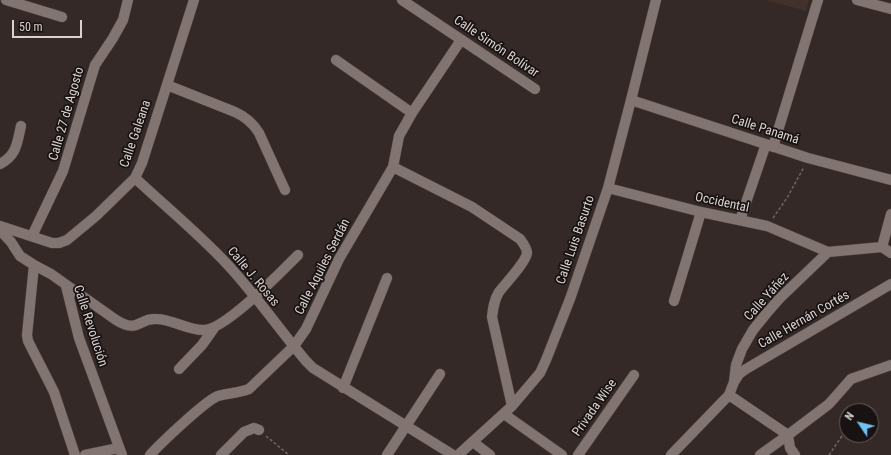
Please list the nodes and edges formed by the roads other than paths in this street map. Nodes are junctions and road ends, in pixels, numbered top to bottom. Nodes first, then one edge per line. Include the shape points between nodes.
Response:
1 (6, 0) edge
2 (128, 0) edge
3 (194, 0) edge
4 (402, 0) edge
5 (656, 0) edge
6 (818, 0) edge
7 (857, 0) edge
8 (891, 9) edge
9 (62, 16) dead end
10 (460, 40) junction
11 (336, 60) dead end
12 (167, 85) junction
13 (535, 89) dead end
14 (632, 100) junction
15 (412, 113) junction
16 (22, 126) dead end
17 (770, 145) junction
18 (0, 164) edge
19 (393, 167) junction
20 (134, 178) junction
21 (891, 180) edge
22 (608, 188) junction
23 (285, 190) dead end
24 (701, 212) junction
25 (891, 214) edge
26 (740, 220) junction
27 (0, 226) edge
28 (0, 230) edge
29 (32, 236) junction
30 (882, 248) junction
31 (828, 252) junction
32 (891, 253) edge
33 (298, 255) dead end
34 (34, 265) junction
35 (387, 278) dead end
36 (891, 284) edge
37 (66, 286) junction
38 (255, 297) junction
39 (674, 301) dead end
40 (214, 328) junction
41 (294, 346) junction
42 (891, 365) edge
43 (179, 369) dead end
44 (440, 374) dead end
45 (634, 375) dead end
46 (734, 382) junction
47 (343, 388) junction
48 (729, 395) junction
49 (512, 406) junction
50 (504, 414) junction
51 (407, 426) junction
52 (258, 430) road end
53 (788, 435) junction
54 (473, 442) junction
55 (121, 452) edge
56 (75, 455) edge
57 (85, 455) edge
58 (150, 455) edge
59 (221, 455) edge
60 (387, 455) edge
61 (453, 455) edge
62 (458, 455) edge
63 (490, 455) edge
64 (562, 455) edge
65 (578, 455) edge
66 (671, 455) edge
67 (760, 455) edge
68 (795, 455) edge

1 - 9 street
2 - 29 street, Calle 27 de Agosto via 123,20 95,65 64,171
3 - 12 street, Calle Galeana
4 - 10 street, Calle Simón Bolívar
5 - 14 street, Calle Luis Basurto
6 - 17 street
7 - 8 street
10 - 13 street, Calle Simón Bolívar
10 - 15 street, Calle Aquiles Serdán
11 - 15 street
12 - 20 street, Calle Galeana via 142,163
12 - 23 street via 246,117 259,133
14 - 17 street, Calle Panamá
14 - 22 street, Calle Luis Basurto
15 - 19 street, Calle Aquiles Serdán via 399,136
16 - 18 street via 13,154
17 - 21 street, Calle Panamá
17 - 26 street
19 - 41 street, Calle Aquiles Serdán via 339,259 306,329
19 - 49 street via 472,206 520,239 525,246 527,254 499,293 492,316
20 - 29 street, Calle Galeana via 96,216 67,240 52,243
20 - 38 street, Calle J. Rosas via 206,242
22 - 24 street, Occidental
22 - 49 street, Calle Luis Basurto via 546,360 540,373
24 - 26 street, Occidental
24 - 39 street
25 - 30 street
26 - 31 street, Occidental via 767,226
27 - 29 street
28 - 34 street, Calle Revolución via 20,256
30 - 31 street
30 - 32 street
31 - 46 street, Calle Yáñez via 780,298 753,330 736,365
33 - 38 street
34 - 37 street, Calle Revolución
34 - 56 street via 28,341 56,397
35 - 47 street
36 - 46 street, Calle Hernán Cortés via 746,369
37 - 40 street via 123,324 130,326 156,319 204,331
37 - 55 street, Calle Revolución via 79,338
38 - 40 street
38 - 41 street, Calle J. Rosas
40 - 43 street
41 - 47 street, Calle J. Rosas via 313,368
41 - 58 street, Calle Aquiles Serdán via 249,389 218,396 204,405
42 - 53 street via 851,379 829,404
44 - 51 street
45 - 65 street, Privada Wise
46 - 48 street, Calle Yáñez
47 - 51 street, Calle J. Rosas
48 - 53 street
48 - 66 street, Calle Yáñez
49 - 50 street, Calle Luis Basurto
50 - 54 street, Calle Luis Basurto
50 - 64 street
51 - 60 street
51 - 61 street, Calle J. Rosas
52 - 59 street via 254,428 244,432
53 - 67 street
53 - 68 street via 790,448
54 - 62 street, Calle Luis Basurto
54 - 63 street
55 - 57 street

